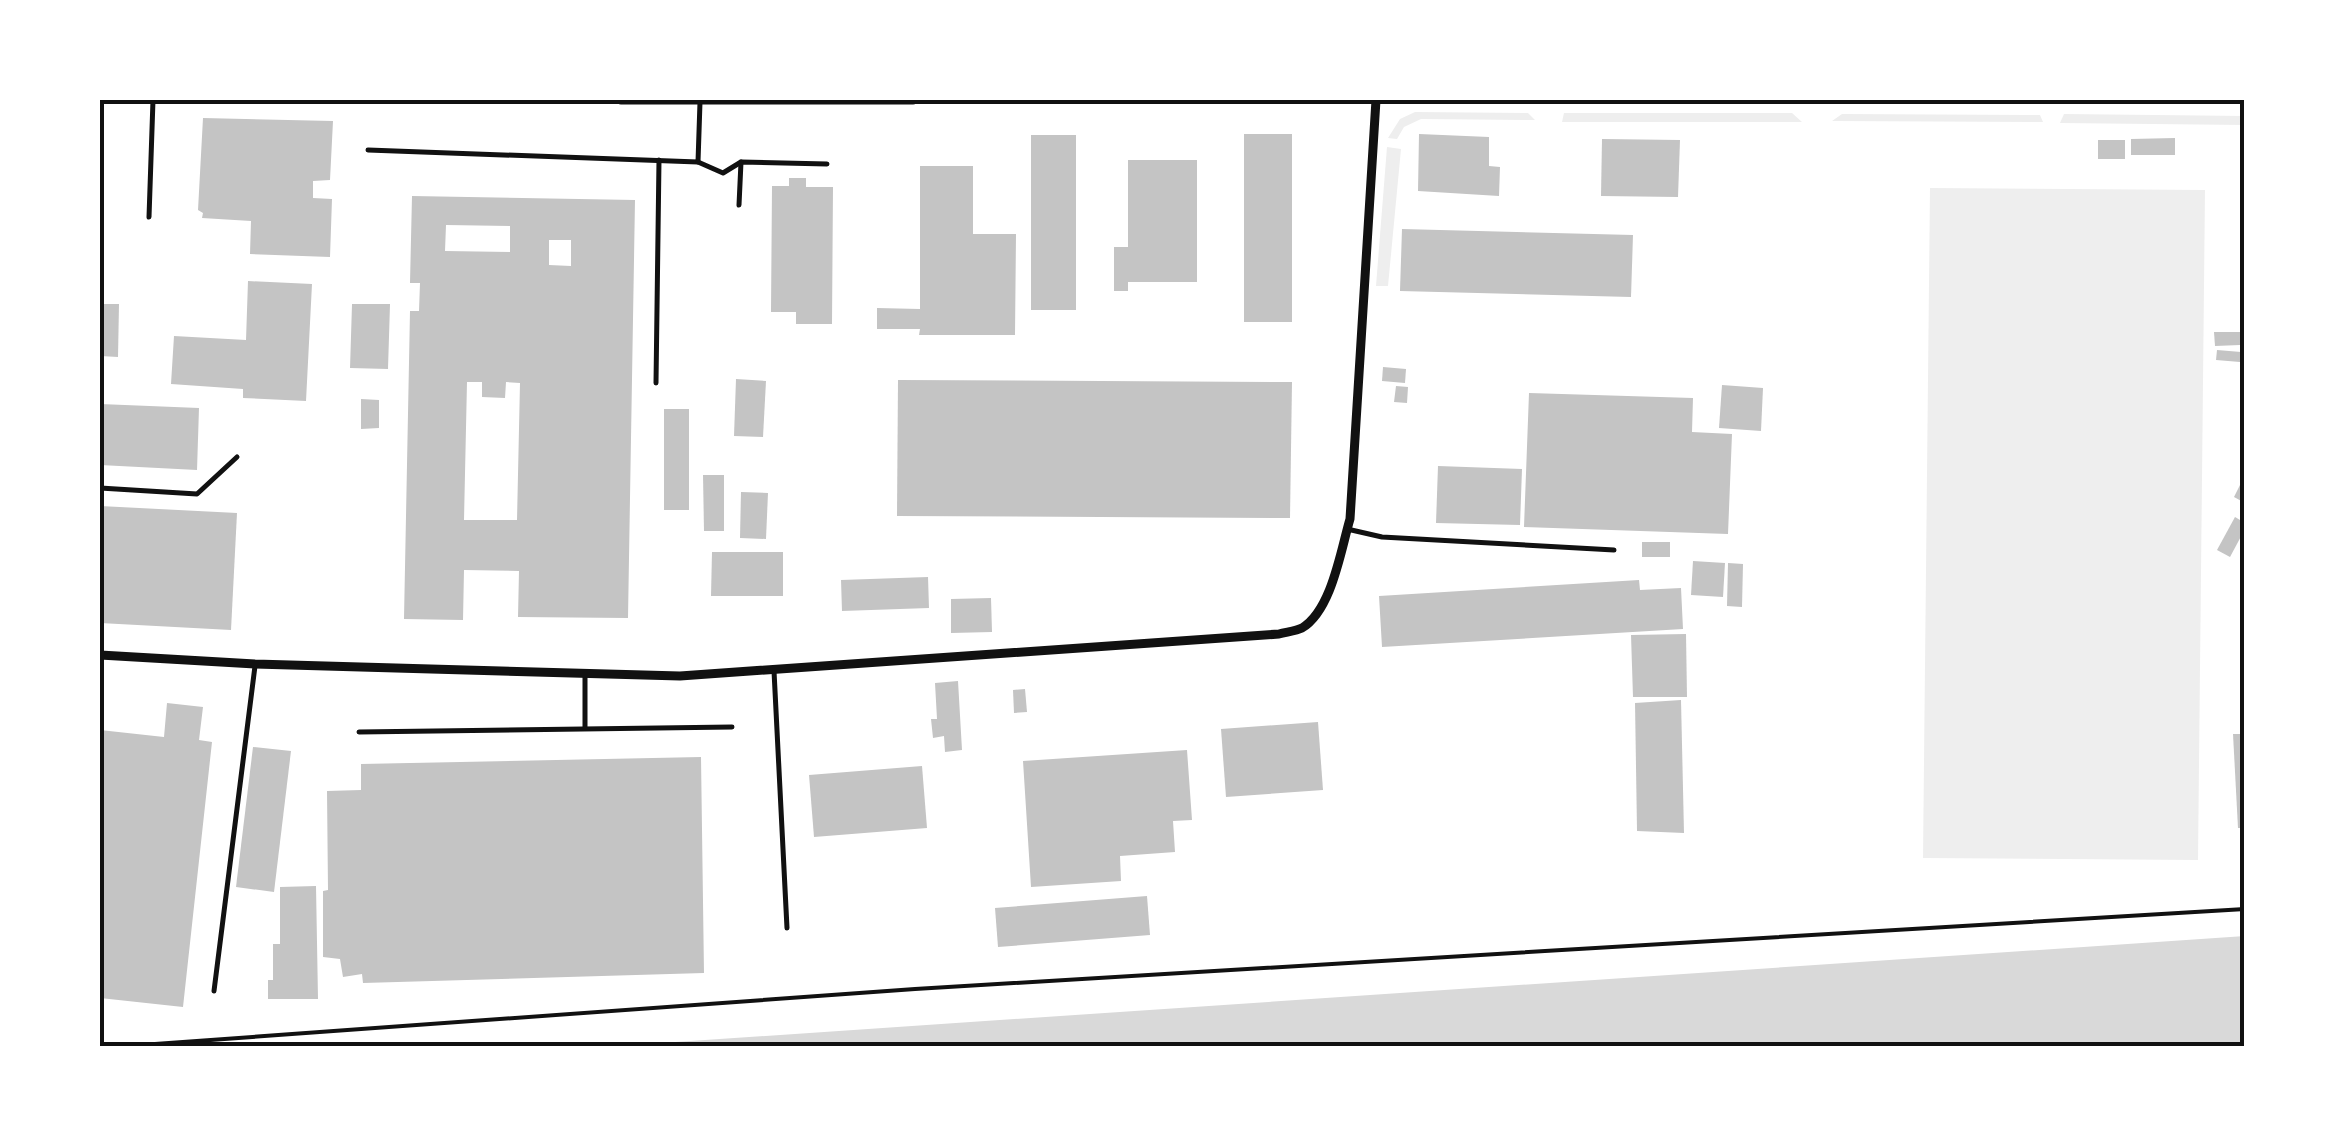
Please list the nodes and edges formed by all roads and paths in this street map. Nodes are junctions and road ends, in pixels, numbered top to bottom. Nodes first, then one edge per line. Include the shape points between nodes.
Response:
1 (153, 100) edge
2 (621, 100) edge
3 (913, 100) edge
4 (1376, 100) edge
5 (700, 102) edge
6 (368, 150) dead end
7 (659, 160) junction
8 (698, 162) junction
9 (740, 162) junction
10 (827, 164) dead end
11 (739, 205) dead end
12 (149, 217) dead end
13 (656, 383) dead end
14 (237, 457) dead end
15 (100, 488) edge
16 (1347, 528) junction
17 (1614, 550) dead end
18 (100, 655) edge
19 (255, 664) junction
20 (774, 668) junction
21 (585, 672) junction
22 (584, 728) junction
23 (732, 728) dead end
24 (358, 732) dead end
25 (2245, 908) edge
26 (787, 928) dead end
27 (214, 990) dead end
28 (128, 1046) edge

1 - 12 lane
2 - 5 street
3 - 5 street
4 - 16 street
5 - 8 lane
6 - 7 lane
7 - 8 lane
7 - 13 lane
8 - 9 lane via 723,173
9 - 10 lane
9 - 11 lane
14 - 15 lane via 196,494
16 - 17 lane via 1382,537
16 - 20 street via 1318,612 1302,628 1279,634
18 - 19 street
19 - 21 street
19 - 27 lane
20 - 21 street via 680,676
20 - 26 lane
21 - 22 lane
22 - 23 lane
22 - 24 lane
25 - 28 path via 914,989

